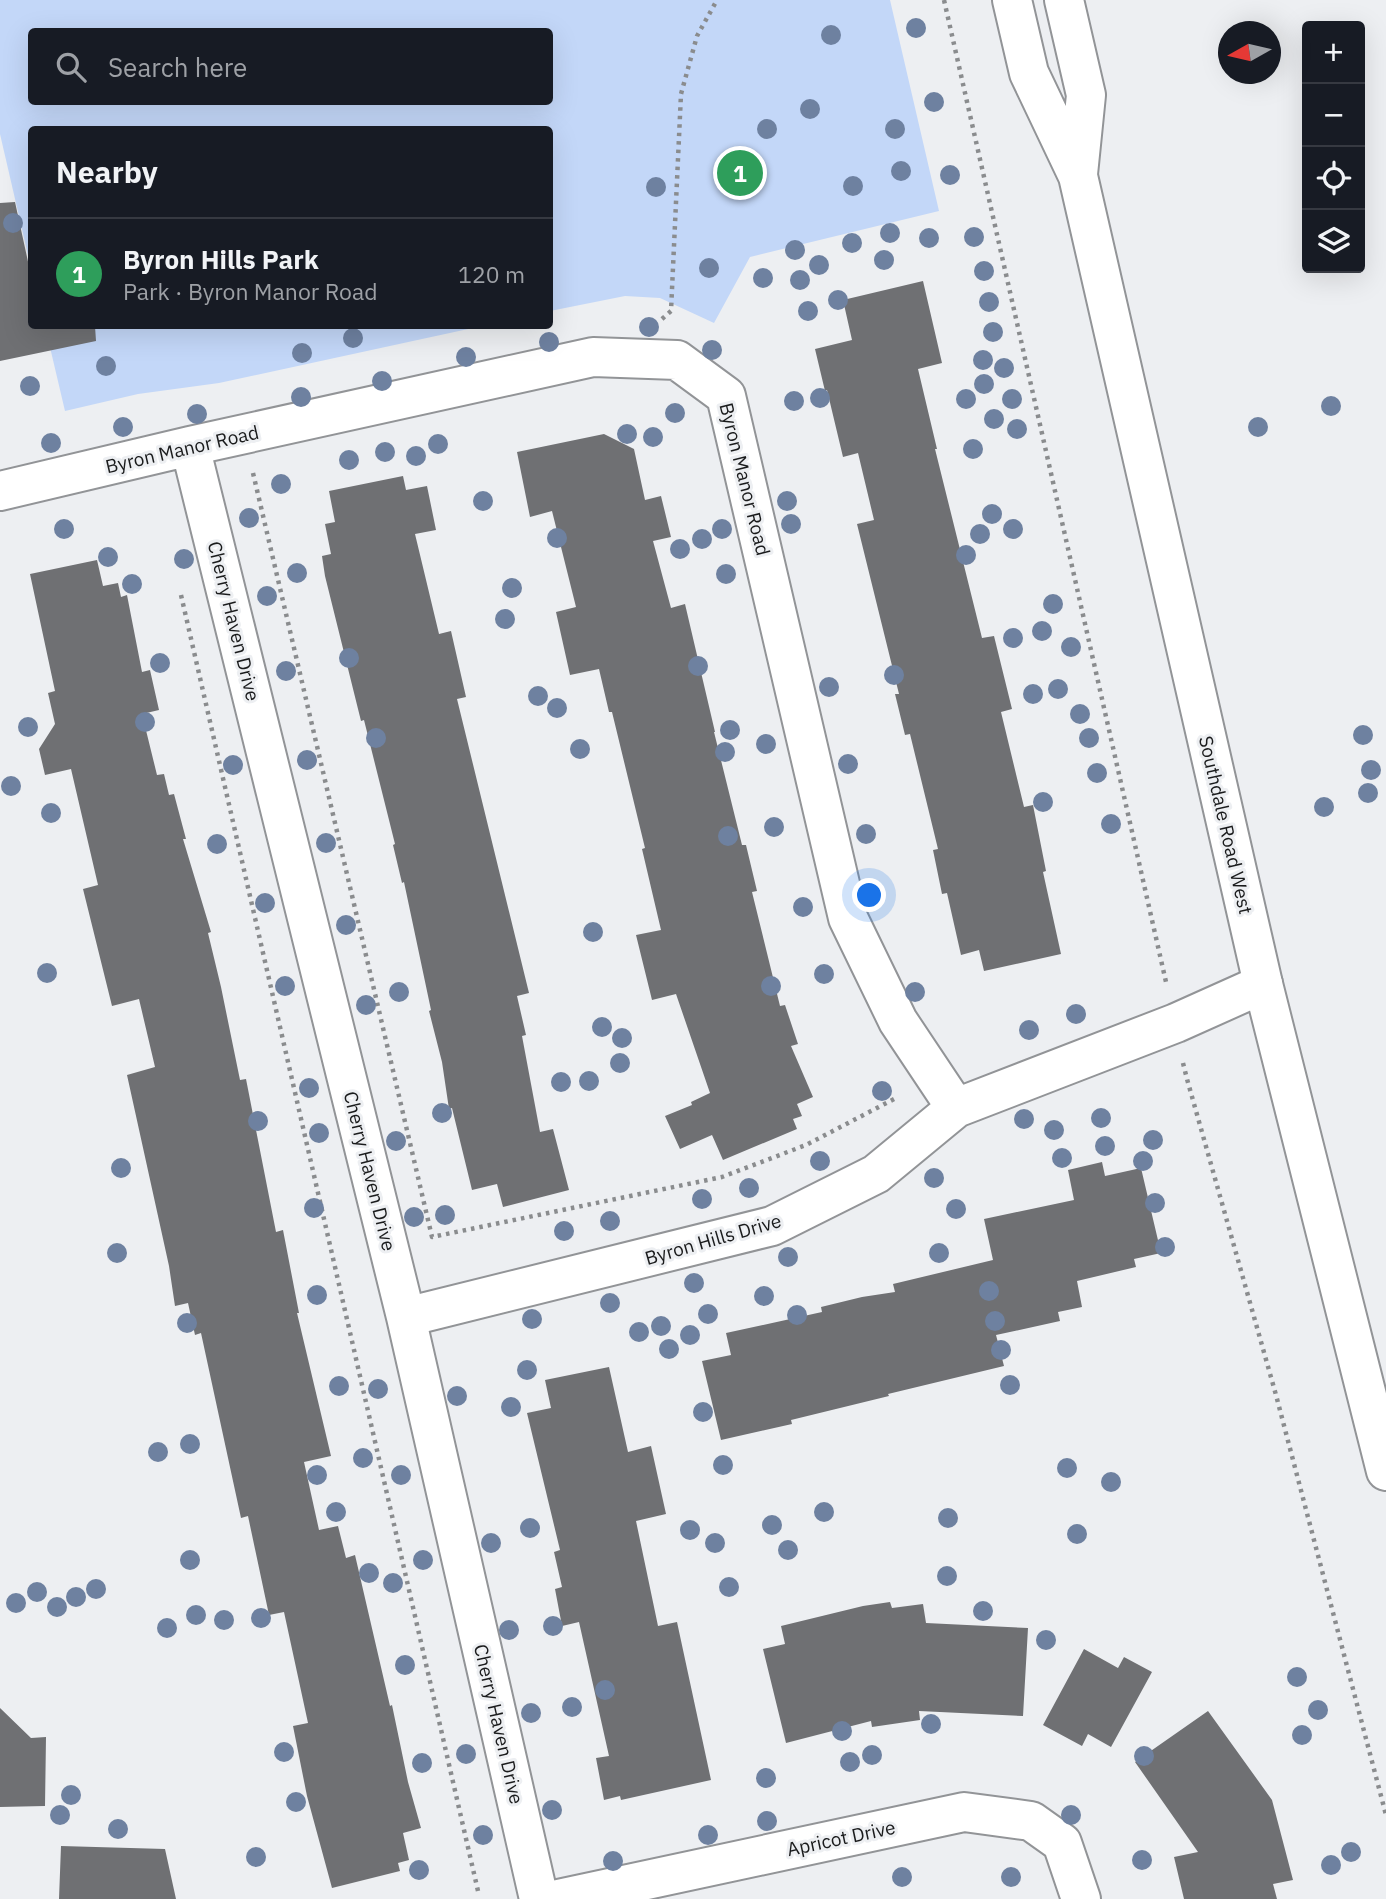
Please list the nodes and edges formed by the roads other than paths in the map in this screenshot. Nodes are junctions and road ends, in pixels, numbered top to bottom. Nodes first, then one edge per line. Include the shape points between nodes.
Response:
1 (1012, 0) edge
2 (1064, 0) edge
3 (1078, 176) junction
4 (190, 446) junction
5 (0, 491) edge
6 (1262, 984) junction
7 (956, 1108) junction
8 (406, 1317) junction
9 (1386, 1471) edge
10 (539, 1899) edge
11 (558, 1899) edge
12 (1081, 1899) edge

1 - 3 street, Southdale Road West via 1029,74
2 - 3 street, Southdale Road West via 1086,95
3 - 6 street, Southdale Road West
4 - 5 street, Byron Manor Road
4 - 7 street, Byron Manor Road via 593,357 677,360 726,396 848,918 898,1021
4 - 8 street, Cherry Haven Drive
6 - 7 street, Byron Hills Drive via 1176,1023
6 - 9 street, Southdale Road West
7 - 8 street, Byron Hills Drive via 876,1174 772,1226
8 - 10 street, Cherry Haven Drive
11 - 12 street, Apricot Drive via 964,1812 1031,1821 1062,1843

